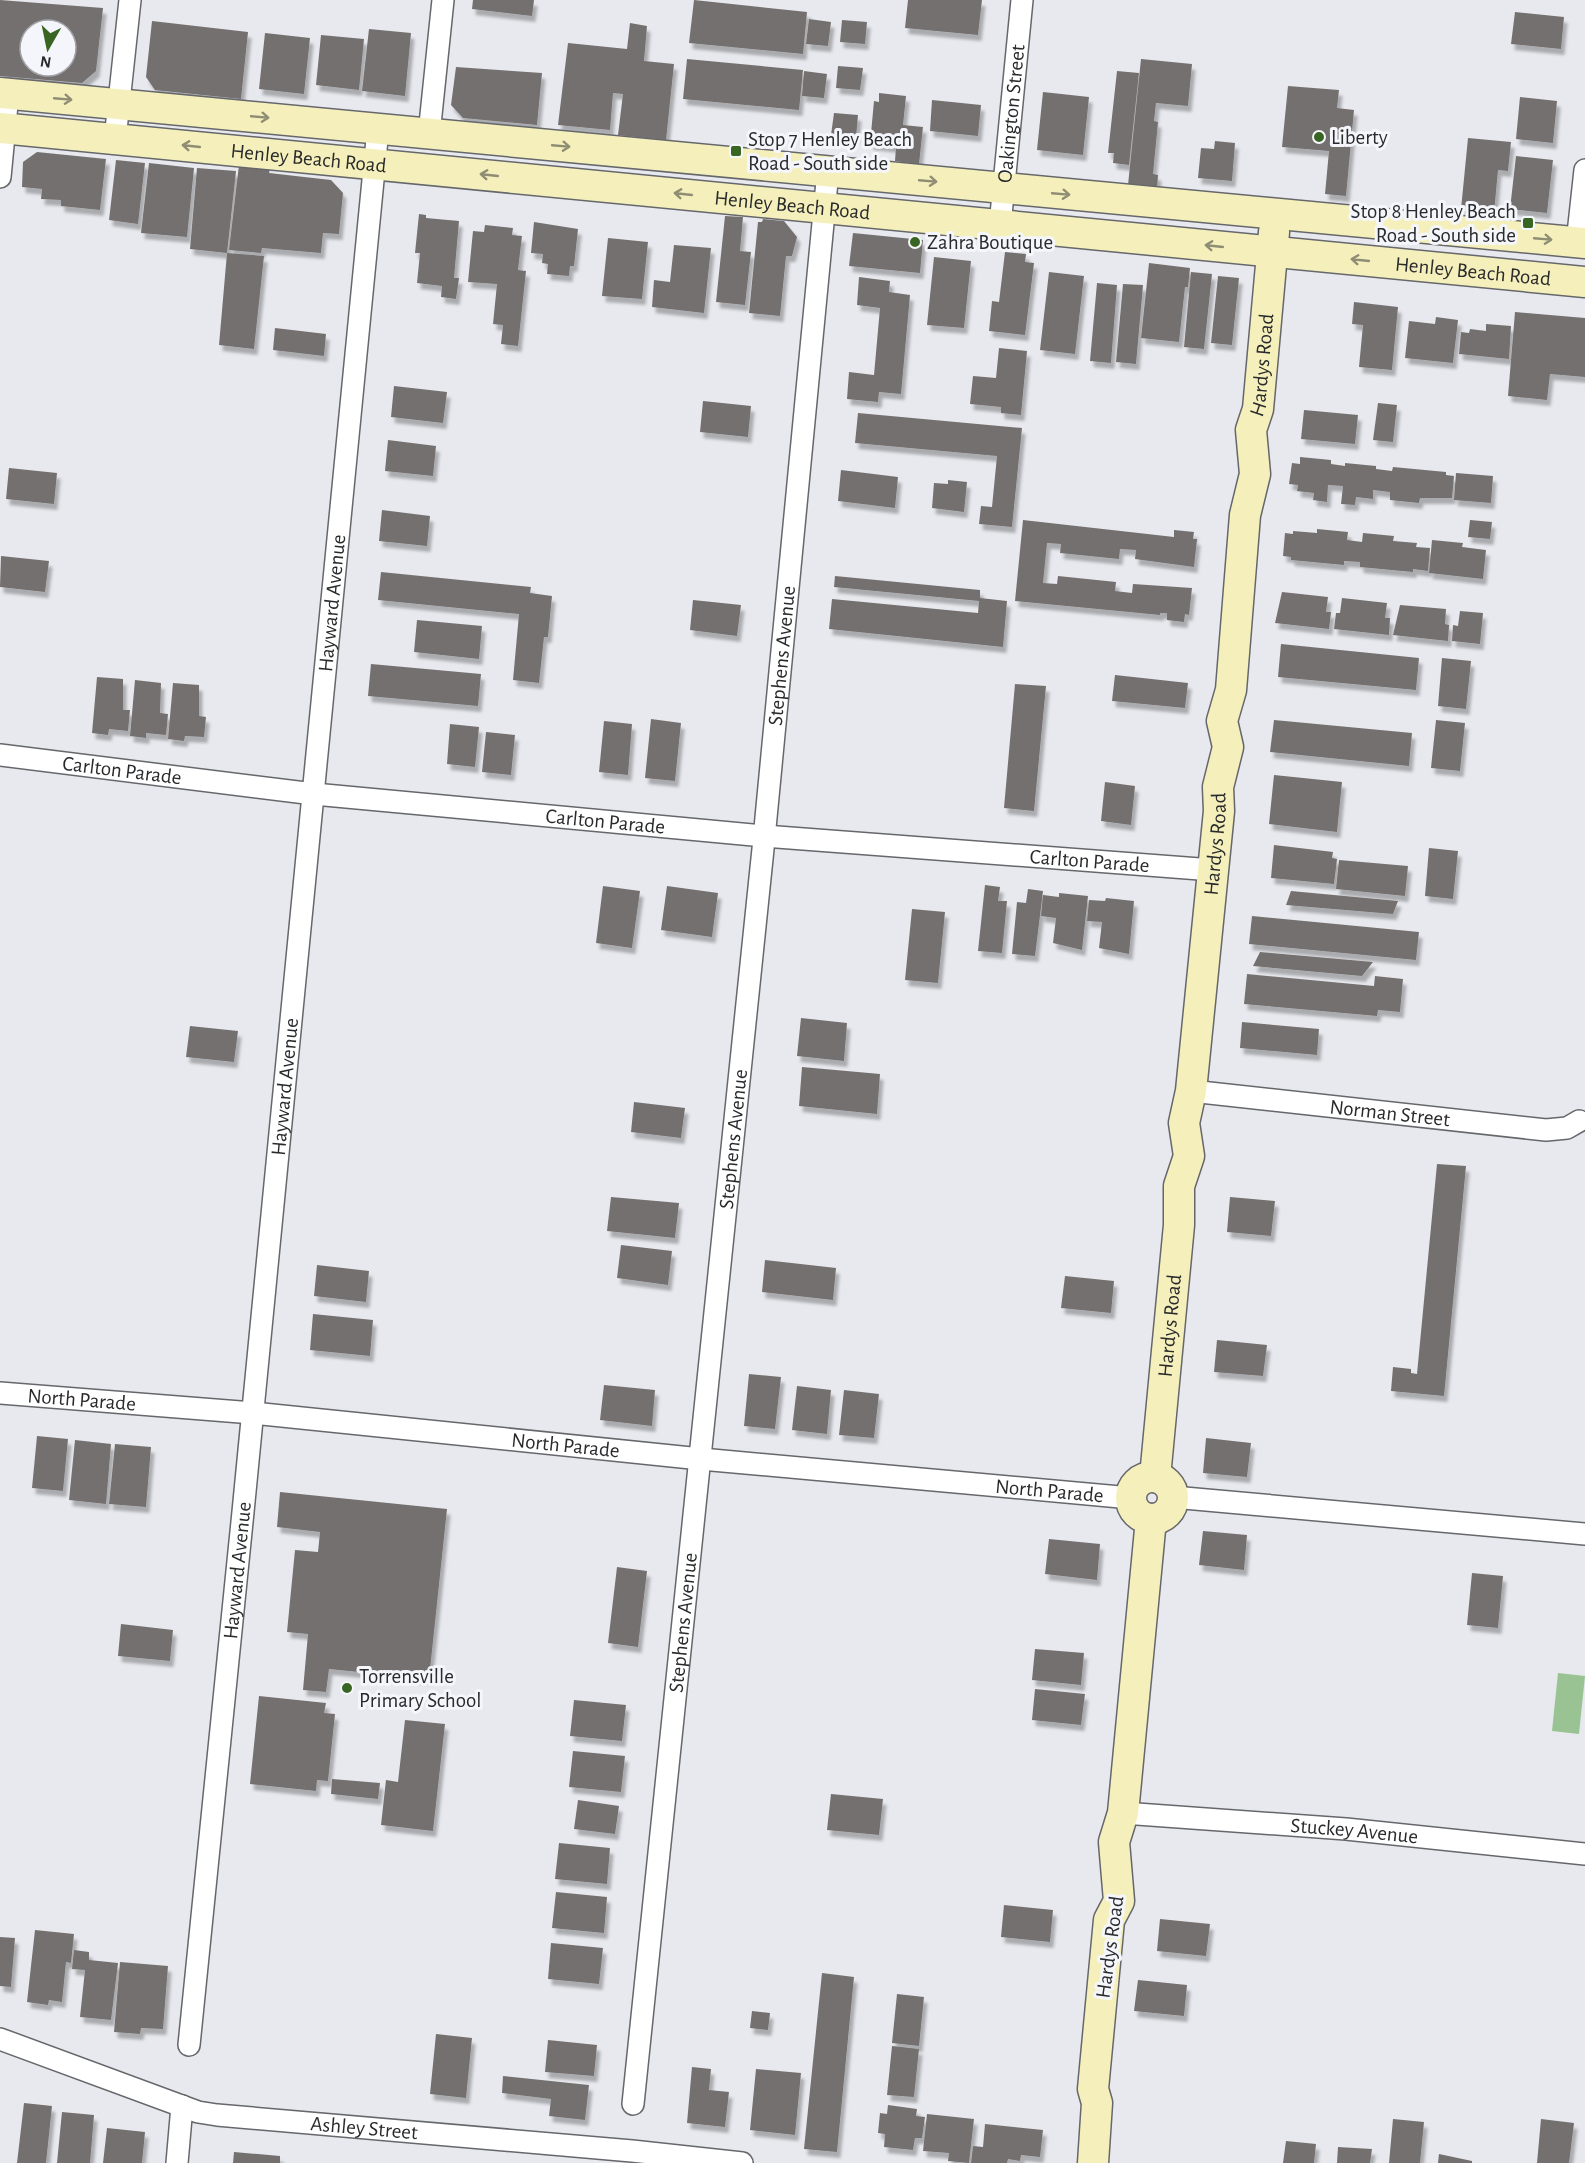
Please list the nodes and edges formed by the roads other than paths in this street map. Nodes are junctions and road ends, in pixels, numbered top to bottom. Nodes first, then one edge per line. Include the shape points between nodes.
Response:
1 (129, 0) edge
2 (443, 0) edge
3 (1022, 0) edge
4 (4, 94) edge
5 (118, 104) junction
6 (3, 128) edge
7 (378, 129) junction
8 (429, 134) junction
9 (115, 139) junction
10 (375, 164) junction
11 (1585, 170) edge
12 (828, 171) junction
13 (0, 177) edge
14 (1003, 188) junction
15 (825, 208) junction
16 (1276, 214) junction
17 (1000, 225) junction
18 (1581, 243) edge
19 (1272, 251) junction
20 (1585, 282) edge
21 (0, 755) edge
22 (314, 794) junction
23 (764, 836) junction
24 (1213, 870) junction
25 (1191, 1091) junction
26 (1583, 1120) edge
27 (0, 1393) edge
28 (253, 1413) junction
29 (701, 1459) junction
30 (1164, 1487) junction
31 (1141, 1508) junction
32 (1585, 1534) edge
33 (1123, 1813) junction
34 (1585, 1854) edge
35 (0, 2039) edge
36 (189, 2045) dead end
37 (1093, 2089) junction
38 (633, 2104) dead end
39 (182, 2106) junction
40 (631, 2157) edge
41 (177, 2163) edge
42 (742, 2163) edge
43 (1076, 2163) edge
44 (1093, 2163) edge

1 - 5 street
2 - 8 street
3 - 14 street, Oakington Street
4 -> 5 main road, Henley Beach Road
4 - 6 street
5 -> 7 main road, Henley Beach Road
5 - 9 street
6 - 9 main road, Henley Beach Road
6 - 13 street
7 - 8 main road, Henley Beach Road
7 - 10 street, Hayward Avenue
8 -> 12 main road, Henley Beach Road
10 -> 9 main road, Henley Beach Road
15 -> 10 main road, Henley Beach Road
10 - 22 street, Hayward Avenue
11 - 18 street
12 -> 14 main road, Henley Beach Road
12 - 15 street, Stephens Avenue
14 -> 16 main road, Henley Beach Road
14 - 17 street, Oakington Street
15 - 17 main road, Henley Beach Road
15 - 23 street, Stephens Avenue
16 -> 18 main road, Henley Beach Road
16 - 19 main road, Hardys Road
19 -> 17 main road, Henley Beach Road
20 -> 19 main road, Henley Beach Road
19 - 24 main road, Hardys Road via 1258,409 1251,430 1255,474 1245,515 1231,690 1222,721 1228,747 1218,787
21 - 22 street, Carlton Parade
22 - 23 street, Carlton Parade
22 - 28 street, Hayward Avenue
23 - 24 street, Carlton Parade
23 - 29 street, Stephens Avenue
24 - 25 main road, Hardys Road
25 - 26 street, Norman Street via 1546,1130 1567,1128
25 - 30 main road, Hardys Road via 1184,1123 1189,1156 1179,1186
27 - 28 street, North Parade
28 - 29 street, North Parade
28 - 36 street, Hayward Avenue
29 - 31 street, North Parade
29 - 38 street, Stephens Avenue
30 - 31 main road via 1171,1508 1162,1516
30 - 32 street
31 - 33 main road, Hardys Road
33 - 34 street, Stuckey Avenue via 1346,1829
33 - 37 main road, Hardys Road via 1114,1842 1119,1901 1109,1920
35 - 39 street, Ashley Street
37 - 43 main road, Hardys Road via 1085,2102
37 - 44 main road, Hardys Road via 1097,2103
39 - 40 street, Ashley Street via 217,2115
39 - 41 street
40 - 42 street, Ashley Street

